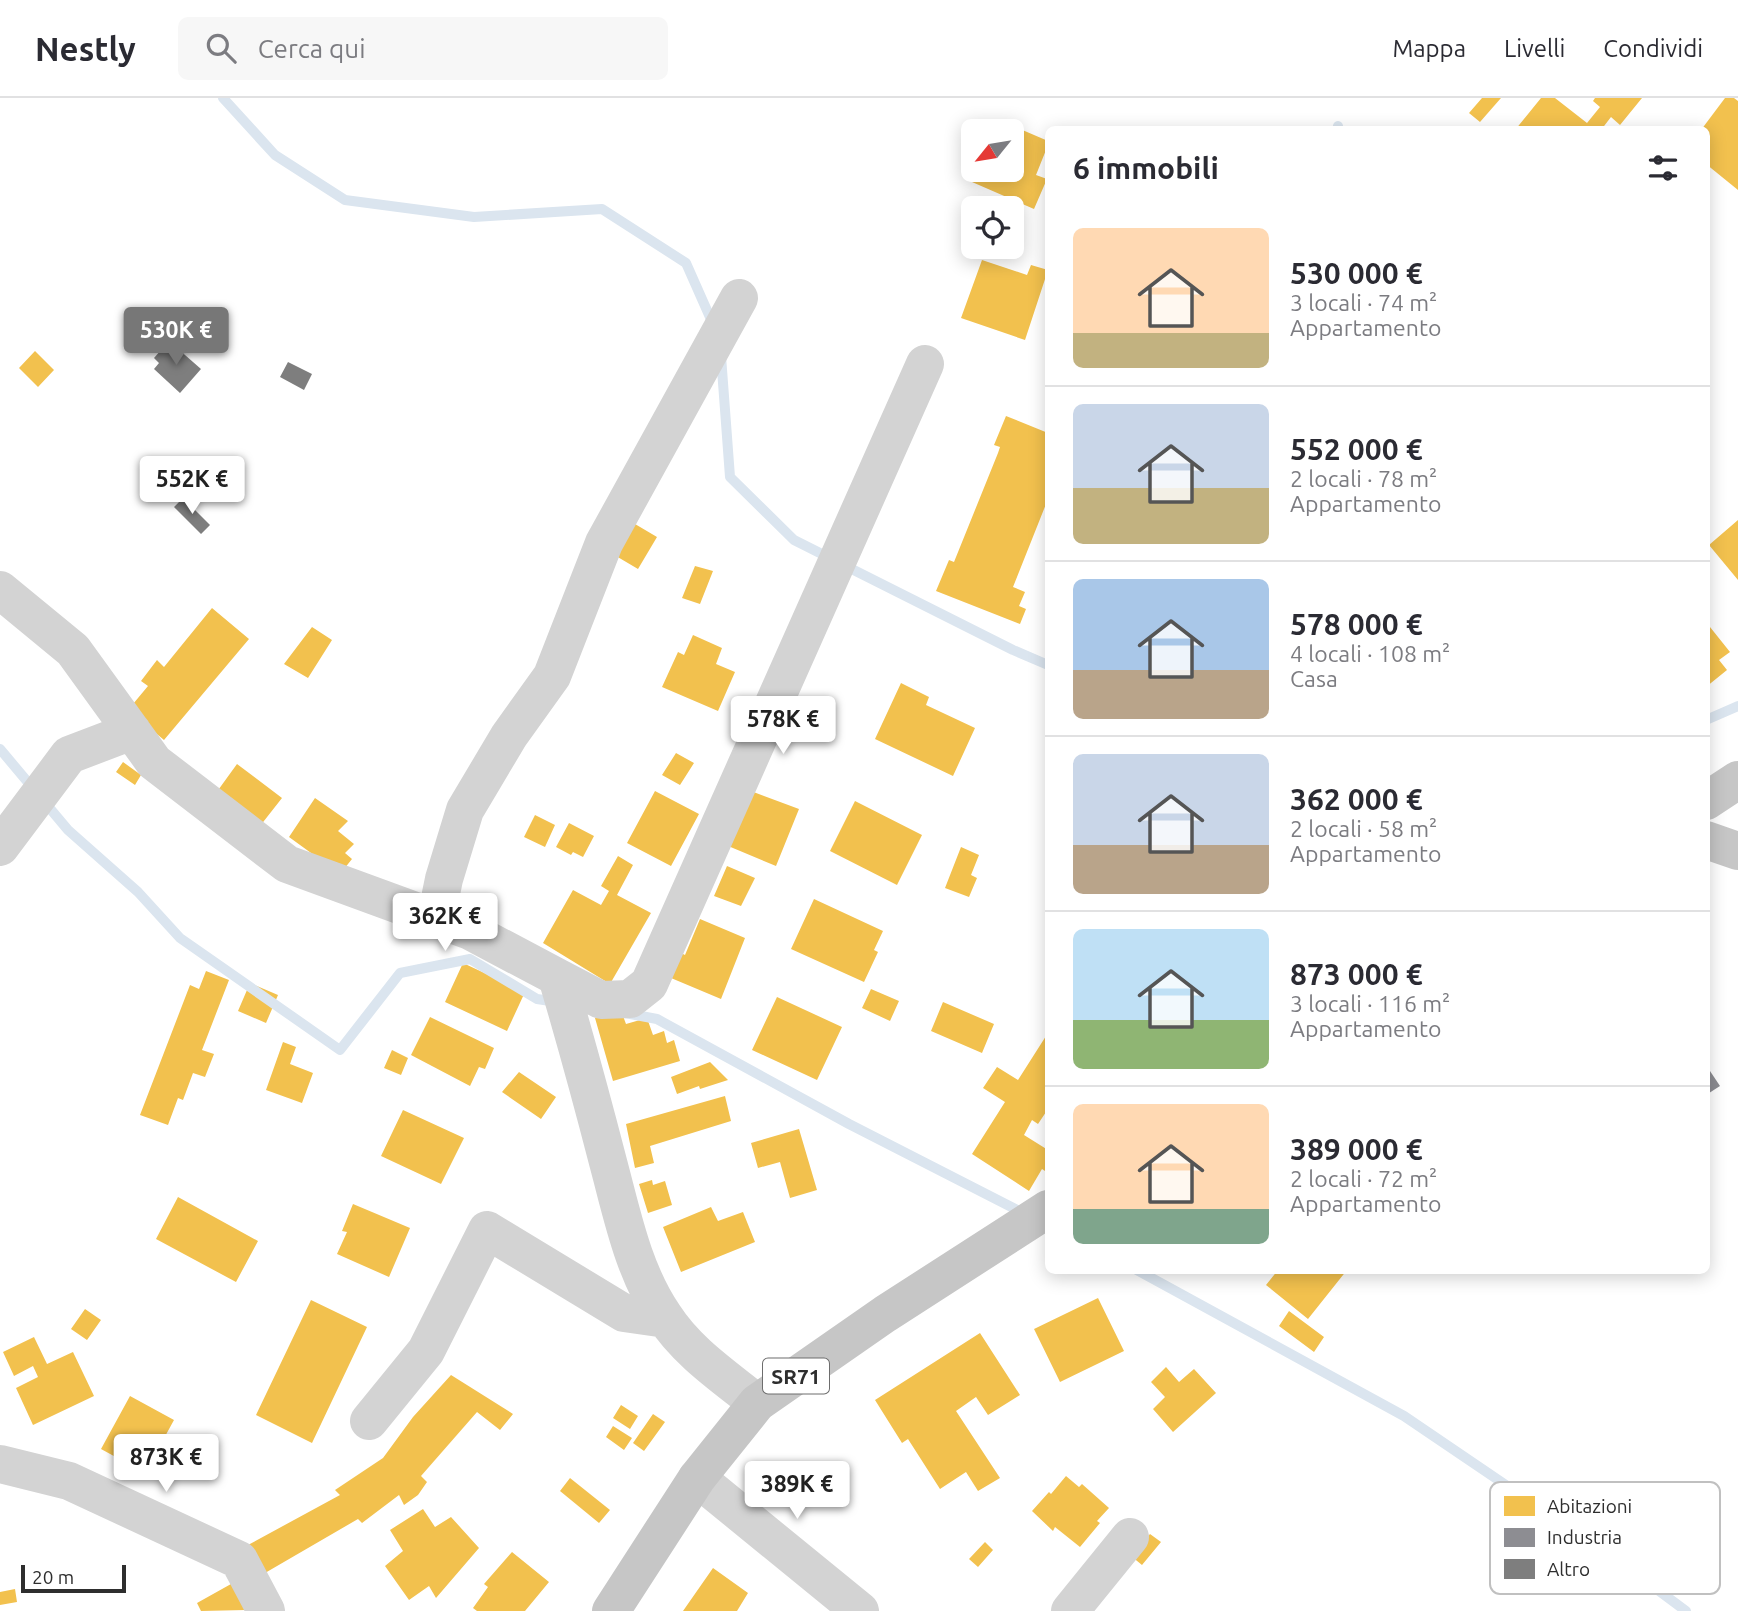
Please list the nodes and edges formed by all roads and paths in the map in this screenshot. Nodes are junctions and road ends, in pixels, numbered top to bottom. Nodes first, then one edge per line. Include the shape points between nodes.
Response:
1 (739, 298) dead end
2 (925, 364) dead end
3 (0, 590) edge
4 (132, 731) junction
5 (1738, 780) edge
6 (1710, 798) edge
7 (1710, 841) edge
8 (0, 847) edge
9 (1738, 851) edge
10 (436, 918) junction
11 (557, 976) junction
12 (1045, 1211) edge
13 (666, 1319) junction
14 (757, 1403) junction
15 (369, 1421) dead end
16 (0, 1464) edge
17 (697, 1478) junction
18 (1130, 1537) dead end
19 (266, 1611) edge
20 (611, 1611) edge
21 (860, 1611) edge
22 (1070, 1611) edge

1 - 10 street via 604,543 552,676 465,810
2 - 11 street via 649,984 630,999 601,1000
3 - 4 street via 74,650
4 - 8 street via 68,755
4 - 10 street via 154,762 287,864
5 - 6 main road
7 - 9 main road
10 - 11 street via 470,930
11 - 13 street via 627,1233 649,1293
12 - 14 main road, SR71
13 - 14 street via 696,1354
13 - 15 street via 624,1313 487,1230 426,1351
14 - 17 main road, SR71
16 - 19 street via 69,1481 239,1560
17 - 20 main road, SR71
17 - 21 street
18 - 22 street

